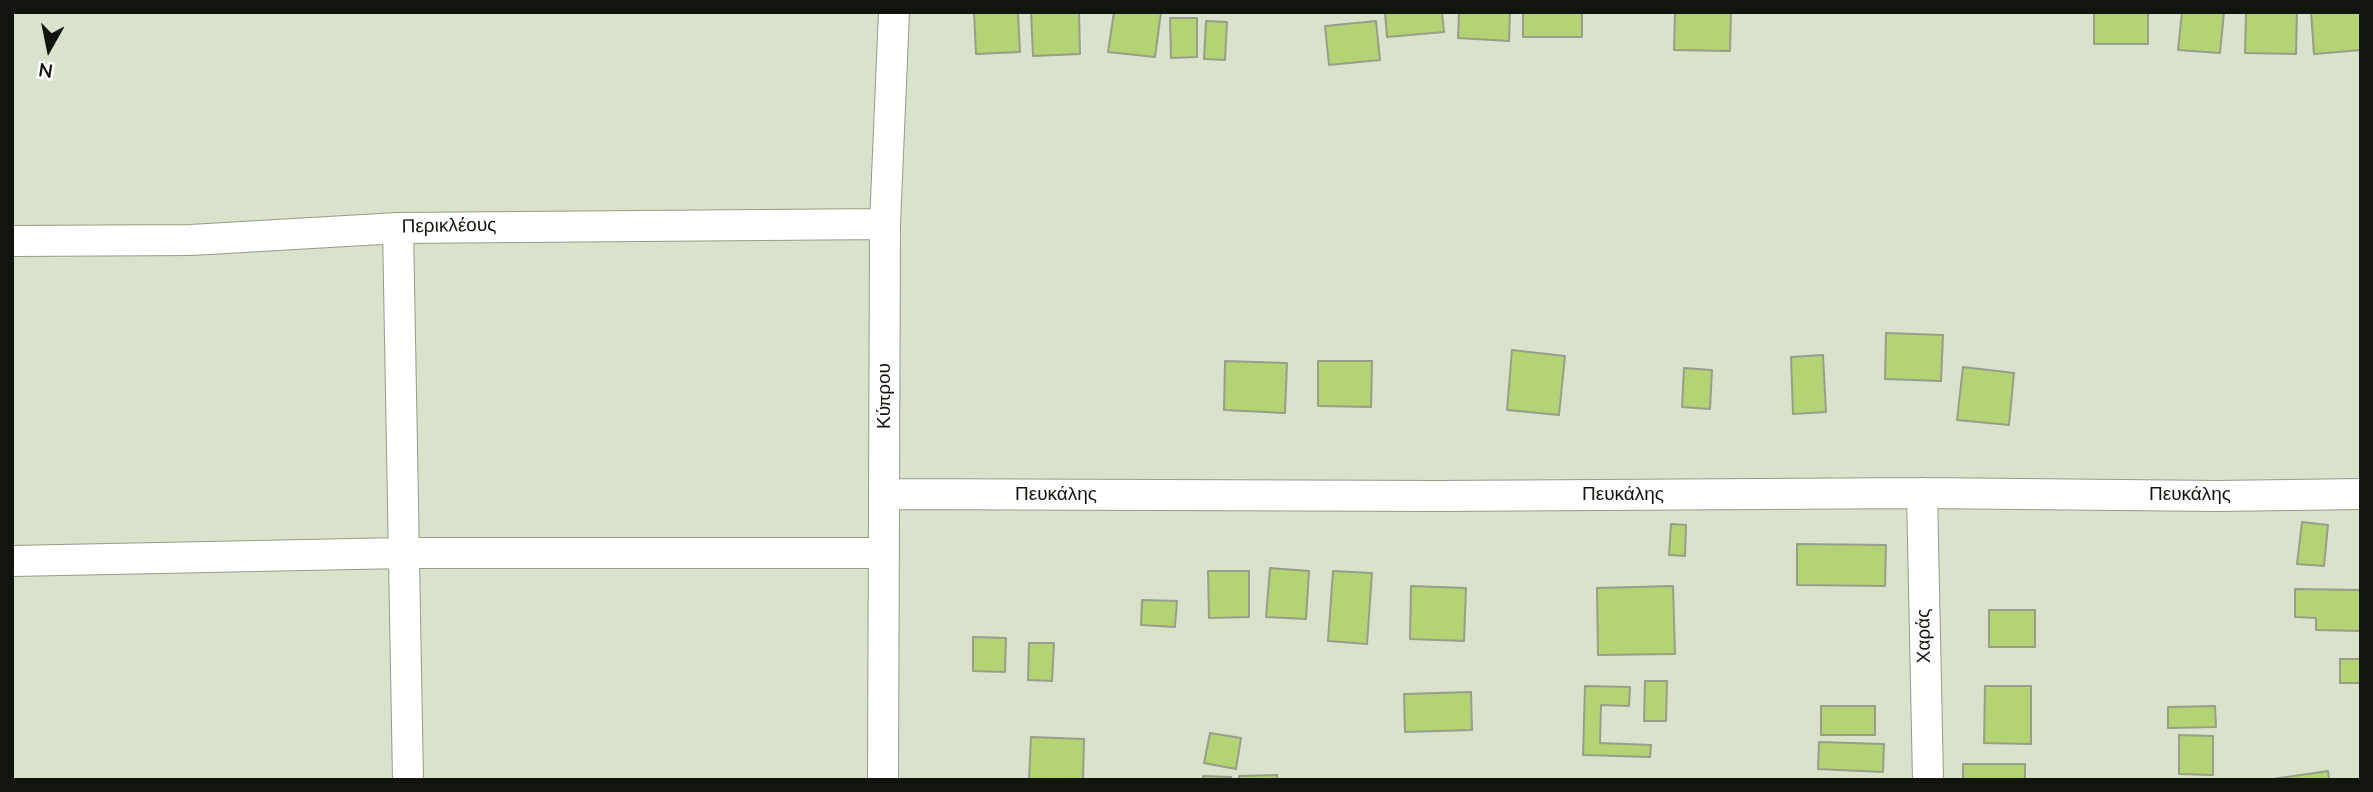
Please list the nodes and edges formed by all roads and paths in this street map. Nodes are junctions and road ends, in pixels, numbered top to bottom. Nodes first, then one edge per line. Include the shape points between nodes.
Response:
1 (894, 12) edge
2 (886, 224) junction
3 (398, 228) junction
4 (12, 241) edge
5 (1922, 493) junction
6 (884, 494) junction
7 (2361, 494) edge
8 (403, 553) junction
9 (884, 553) junction
10 (12, 561) edge
11 (408, 780) edge
12 (883, 780) edge
13 (1928, 780) edge

1 - 2 street, Κύπρου
2 - 3 street, Περικλέους
2 - 6 street, Κύπρου
3 - 4 street, Περικλέους via 191,240
3 - 8 street
5 - 6 street, Πευκάλης
5 - 7 street, Πευκάλης
5 - 13 street, Χαράς
6 - 9 street, Κύπρου
8 - 9 street
8 - 10 street
8 - 11 street
9 - 12 street, Κύπρου

